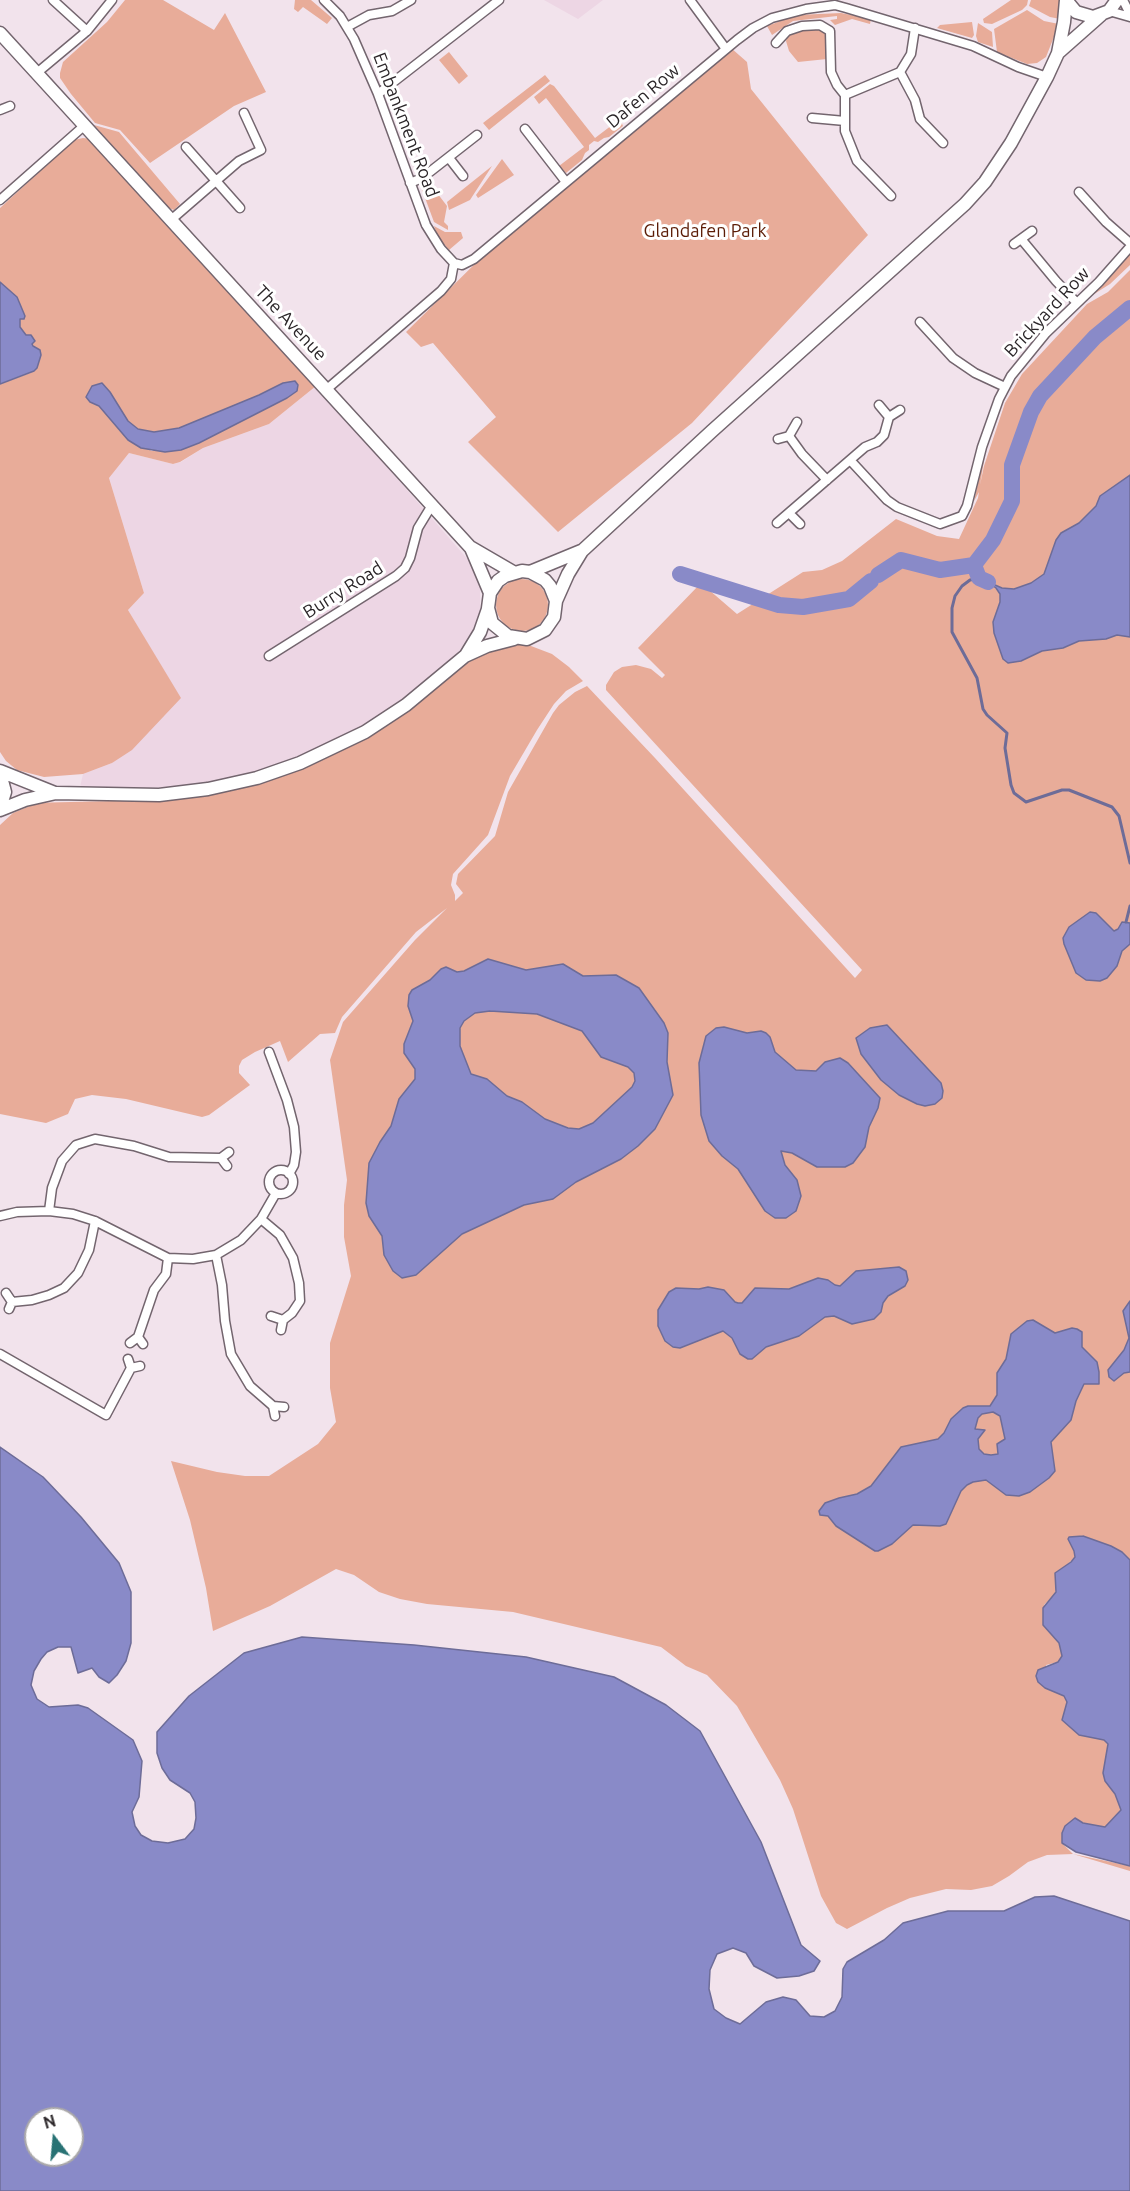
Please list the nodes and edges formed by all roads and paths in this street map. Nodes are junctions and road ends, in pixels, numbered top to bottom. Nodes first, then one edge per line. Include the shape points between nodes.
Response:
1 (112, 0) edge
2 (324, 0) edge
3 (411, 0) edge
4 (499, 0) edge
5 (690, 0) edge
6 (1066, 0) edge
7 (1117, 0) edge
8 (1123, 0) edge
9 (58, 2) edge
10 (836, 3) edge
11 (1105, 13) junction
12 (1130, 16) edge
13 (346, 27) junction
14 (915, 28) junction
15 (87, 31) junction
16 (0, 33) edge
17 (776, 43) dead end
18 (726, 48) junction
19 (1058, 53) junction
20 (38, 72) junction
21 (900, 72) junction
22 (1047, 77) junction
23 (378, 94) junction
24 (845, 95) junction
25 (10, 106) dead end
26 (0, 110) edge
27 (244, 113) dead end
28 (812, 118) dead end
29 (845, 121) junction
30 (84, 125) junction
31 (525, 129) dead end
32 (477, 135) dead end
33 (943, 143) dead end
34 (186, 147) dead end
35 (448, 158) junction
36 (463, 176) dead end
37 (216, 180) junction
38 (567, 182) junction
39 (410, 183) junction
40 (1079, 192) dead end
41 (891, 196) dead end
42 (0, 200) edge
43 (240, 208) dead end
44 (172, 219) junction
45 (1032, 231) dead end
46 (1023, 240) junction
47 (1014, 244) dead end
48 (1130, 245) edge
49 (454, 263) junction
50 (1077, 303) junction
51 (920, 322) dead end
52 (1005, 387) junction
53 (327, 389) junction
54 (879, 405) dead end
55 (900, 410) dead end
56 (889, 417) junction
57 (797, 422) dead end
58 (789, 436) junction
59 (778, 439) dead end
60 (850, 460) junction
61 (827, 480) junction
62 (432, 506) junction
63 (789, 513) junction
64 (777, 523) dead end
65 (800, 524) dead end
66 (470, 547) junction
67 (582, 551) junction
68 (513, 572) junction
69 (530, 572) junction
70 (490, 593) junction
71 (556, 601) junction
72 (488, 608) junction
73 (514, 639) junction
74 (268, 656) dead end
75 (465, 656) junction
76 (0, 772) edge
77 (56, 793) junction
78 (0, 809) edge
79 (269, 1052) dead end
80 (229, 1152) dead end
81 (289, 1174) junction
82 (276, 1193) junction
83 (49, 1211) junction
84 (0, 1216) edge
85 (261, 1219) junction
86 (95, 1221) junction
87 (216, 1255) junction
88 (168, 1258) junction
89 (6, 1293) dead end
90 (272, 1316) dead end
91 (283, 1320) junction
92 (281, 1330) dead end
93 (130, 1342) dead end
94 (0, 1354) edge
95 (128, 1359) dead end
96 (273, 1406) junction
97 (284, 1407) dead end
98 (275, 1416) dead end

1 - 15 street
2 - 13 street, Embankment Road
3 - 13 street via 393,11 369,15
4 - 23 street
5 - 18 street
6 - 11 main road via 1084,16
6 - 19 main road
7 - 11 main road
8 - 12 street
9 - 15 street
10 - 14 street, Dafen Row
10 - 18 street, Dafen Row via 772,18
11 - 12 street
11 - 19 main road
13 - 23 street, Embankment Road
14 - 21 street via 911,54
14 - 22 street, Dafen Row via 973,46
15 - 20 street
16 - 20 main road, The Avenue
17 - 24 street via 787,31 802,26 820,24 830,31 831,72
18 - 38 street, Dafen Row
19 - 22 main road
20 - 30 main road, The Avenue
21 - 24 street
21 - 33 street via 920,119
22 - 67 main road via 1011,143 966,204
23 - 39 street, Embankment Road
24 - 29 street
25 - 26 street
27 - 37 street via 261,150 239,161
28 - 29 street
29 - 41 street via 857,161
30 - 42 street
30 - 44 main road, The Avenue
31 - 38 street
32 - 35 street
34 - 37 street
35 - 36 street
35 - 39 street
37 - 43 street
37 - 44 street
38 - 49 street, Dafen Row via 474,260 462,265
39 - 49 street, Embankment Road via 430,233
40 - 48 street
44 - 53 main road, The Avenue
45 - 46 street
46 - 47 street
46 - 50 street
48 - 50 street, Brickyard Row
49 - 53 street via 451,279 441,291
50 - 52 street, Brickyard Row via 1029,352
51 - 52 street via 952,358
52 - 60 street, Brickyard Row via 962,516 940,524 897,507
53 - 62 main road, The Avenue
54 - 56 street
55 - 56 street
56 - 60 street via 884,435
57 - 58 street
58 - 59 street
58 - 61 street
60 - 61 street
61 - 63 street
62 - 66 main road, The Avenue
62 - 74 street, Burry Road via 418,528 405,568
63 - 64 street
63 - 65 street
66 - 68 main road, The Avenue
66 - 70 main road, The Avenue
67 - 69 main road
67 - 71 main road
68 - 69 main road
68 - 70 main road via 498,581
69 - 71 main road via 545,580
70 - 72 main road
71 - 73 main road via 554,617 545,630 527,639
72 - 73 main road via 497,629
72 - 75 main road via 480,632
73 - 75 main road
75 - 77 main road via 406,705 365,732 268,774 208,789 159,795
76 - 77 main road
76 - 78 main road via 5,792
77 - 78 main road
79 - 81 street via 294,1127 296,1152
80 - 83 street via 224,1162 169,1157 95,1139 76,1146 62,1161
81 - 82 street via 293,1184 290,1191
81 - 82 street via 283,1170 272,1174 269,1184
82 - 85 street
83 - 84 street
83 - 86 street
85 - 87 street via 241,1240
85 - 91 street via 280,1235 297,1275 300,1301
86 - 88 street
86 - 89 street via 78,1273 64,1288 10,1306
87 - 88 street
87 - 96 street via 231,1354 250,1386
88 - 93 street via 166,1274 153,1290 140,1340
90 - 91 street
91 - 92 street
94 - 95 street via 106,1415 136,1367
96 - 97 street
96 - 98 street

